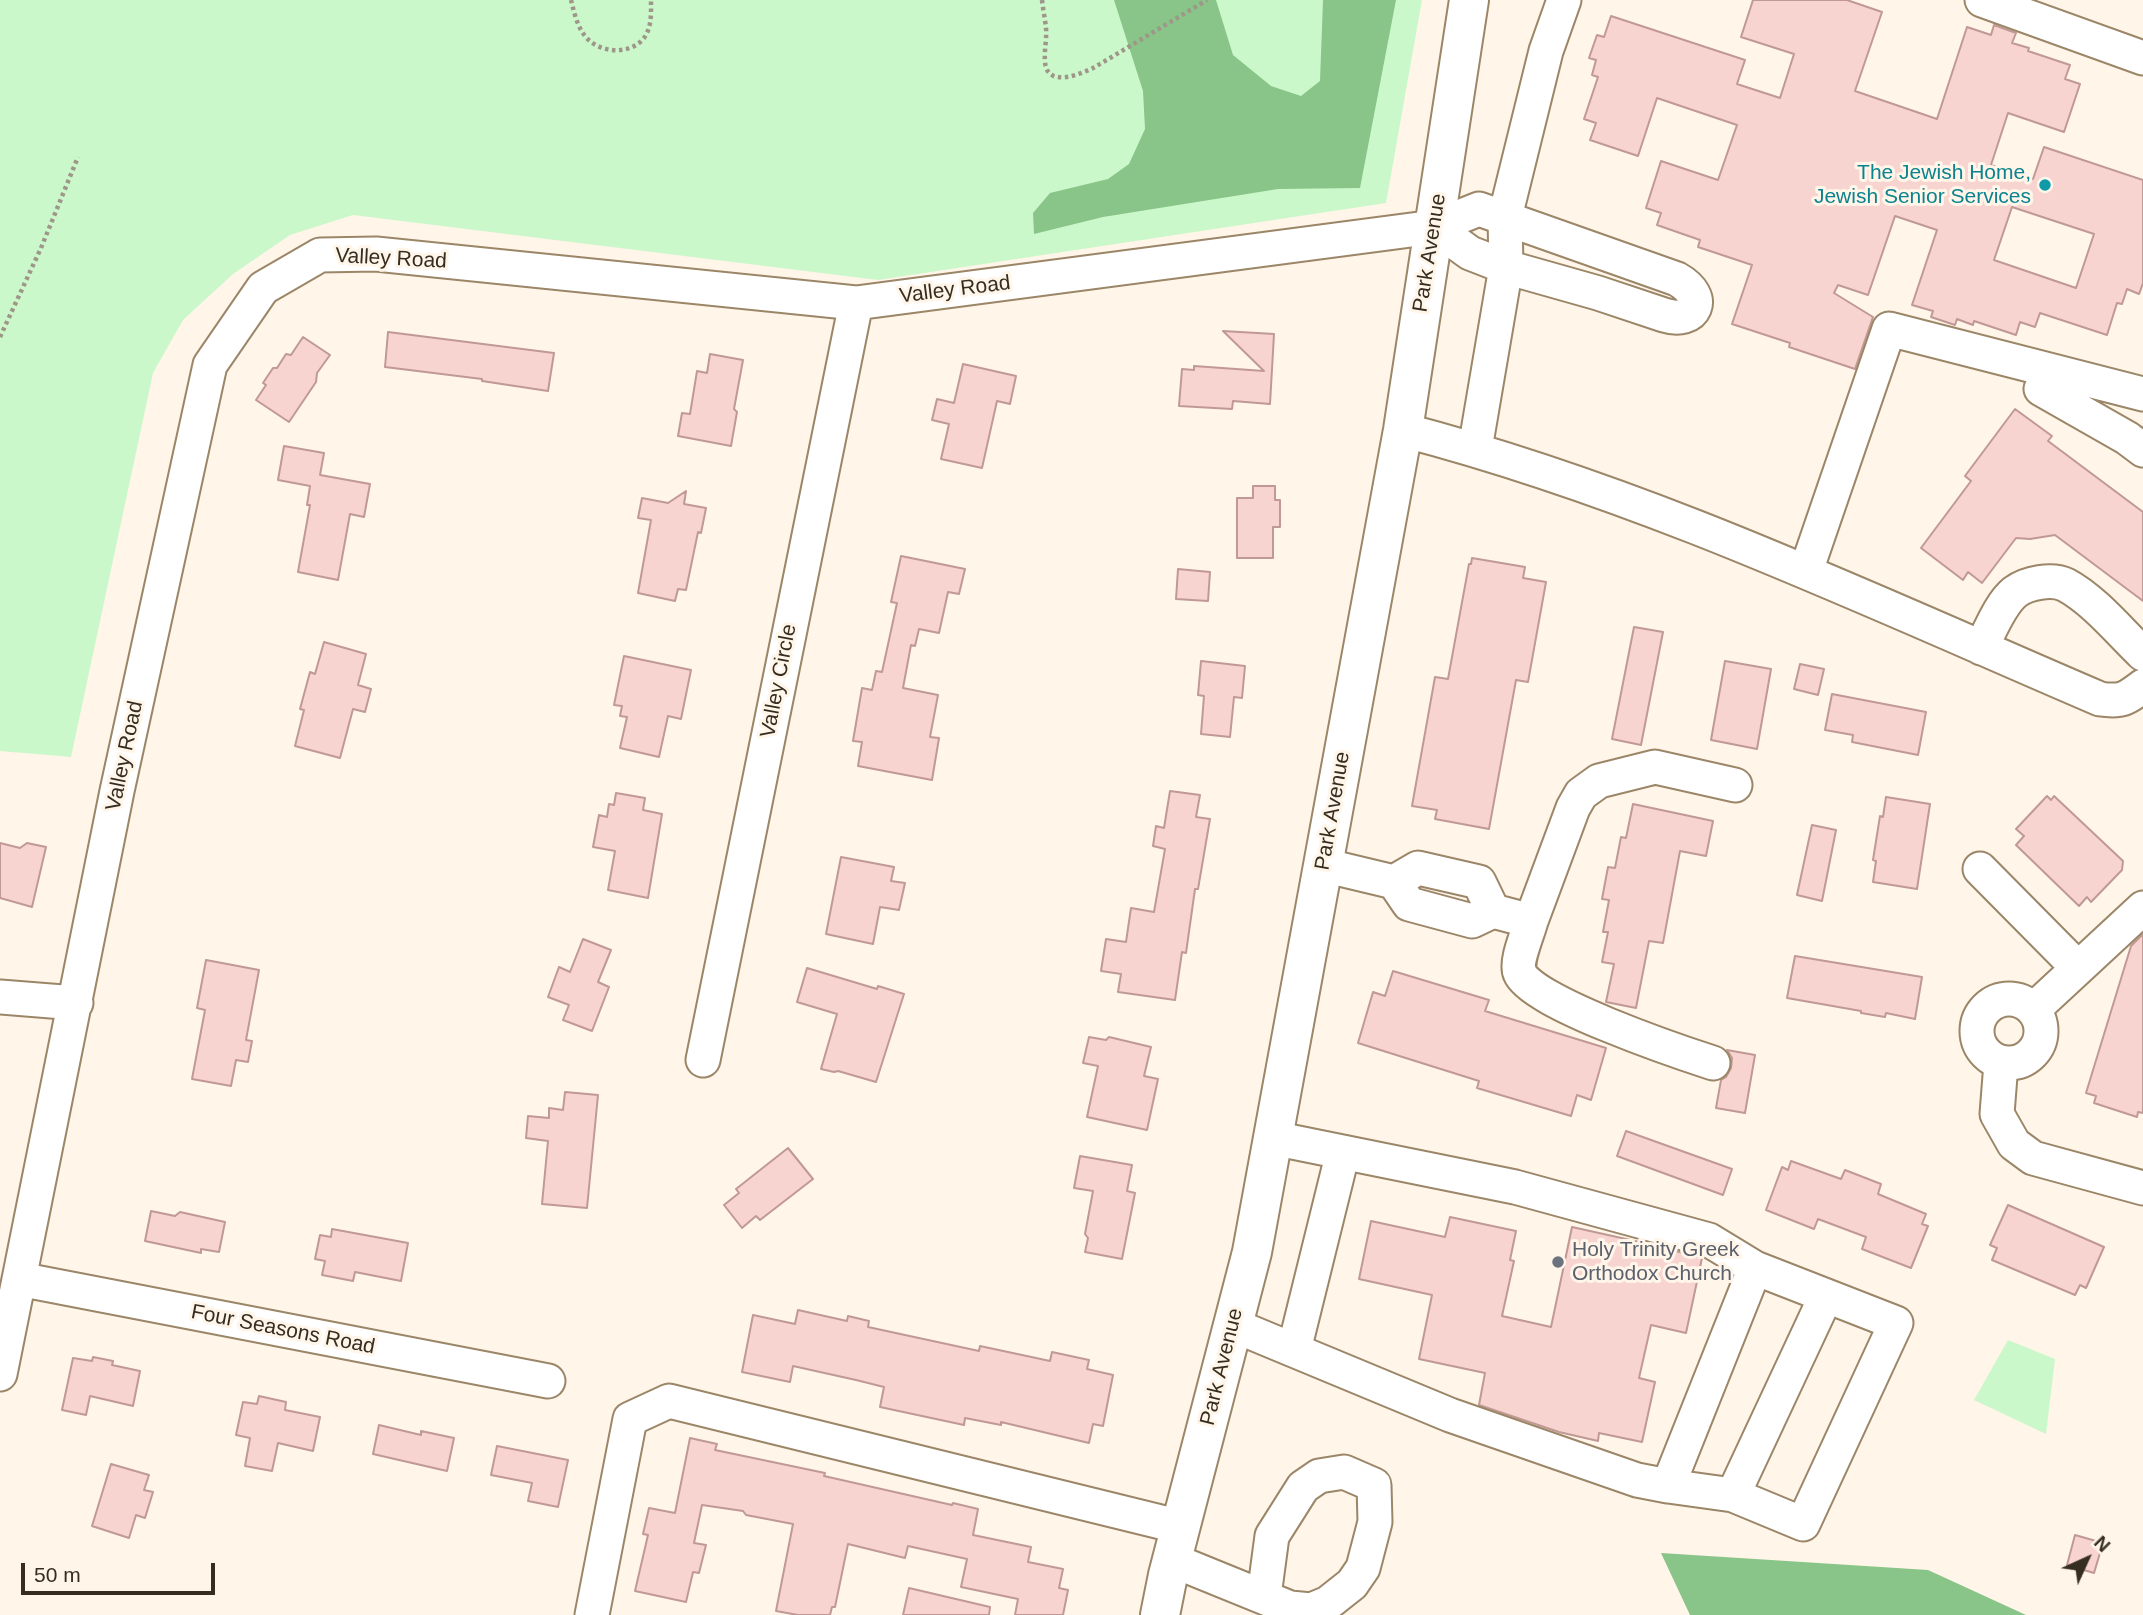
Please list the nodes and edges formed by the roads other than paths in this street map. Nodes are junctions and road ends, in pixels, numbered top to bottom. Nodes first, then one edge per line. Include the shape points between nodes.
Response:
1 (1469, 0) edge
2 (1564, 0) edge
3 (1982, 0) edge
4 (2143, 58) edge
5 (1505, 217) junction
6 (1434, 227) junction
7 (1506, 267) junction
8 (856, 303) junction
9 (2040, 389) dead end
10 (2143, 394) edge
11 (1403, 430) junction
12 (1475, 449) junction
13 (2143, 450) edge
14 (1806, 571) junction
15 (1982, 648) junction
16 (2143, 654) edge
17 (2143, 686) edge
18 (1735, 785) dead end
19 (1323, 865) junction
20 (1980, 869) dead end
21 (2143, 908) edge
22 (1531, 921) junction
23 (2078, 968) junction
24 (0, 997) edge
25 (76, 1003) junction
26 (2033, 1010) junction
27 (703, 1060) dead end
28 (1713, 1063) dead end
29 (2001, 1063) junction
30 (1273, 1138) junction
31 (1343, 1152) junction
32 (2143, 1188) edge
33 (1755, 1268) junction
34 (19, 1279) junction
35 (1826, 1296) junction
36 (1233, 1325) junction
37 (1294, 1350) junction
38 (0, 1374) edge
39 (548, 1381) dead end
40 (1668, 1486) junction
41 (1733, 1495) junction
42 (1177, 1544) junction
43 (1264, 1597) dead end
44 (592, 1615) edge
45 (1160, 1615) edge

1 - 6 main road, Park Avenue
2 - 5 street via 1546,51
3 - 4 street
5 - 6 street, Valley Road via 1479,209
5 - 7 street
5 - 7 street, Valley Road via 1677,279 1692,289 1696,305 1683,317 1673,318
6 - 7 street via 1470,253
6 - 8 street, Valley Road
6 - 11 main road, Park Avenue
7 - 12 street
8 - 25 street, Valley Road via 376,254 320,255 263,288 210,365
8 - 27 street, Valley Circle
9 - 13 street
10 - 14 street via 1889,329
11 - 12 street
11 - 19 main road, Park Avenue
12 - 14 street via 1629,500
14 - 15 street
15 - 16 street via 2015,592 2039,582 2064,584 2092,604
15 - 17 street via 2100,699 2117,701
18 - 22 street via 1655,767 1599,782 1581,794
19 - 22 street via 1394,882 1418,868 1479,882 1493,911
19 - 30 main road, Park Avenue
20 - 23 street
21 - 23 street
22 - 28 street via 1518,966 1520,976 1530,985 1580,1013
23 - 26 street
24 - 25 street
25 - 34 street, Valley Road
26 - 29 street via 2041,1029 2036,1049 2020,1062
26 - 29 street via 2010,999 1983,1011 1976,1031 1978,1041 1983,1051
29 - 32 street via 1997,1114 2014,1144 2033,1158
30 - 31 street
30 - 36 main road, Park Avenue
31 - 33 street via 1515,1187 1709,1240
31 - 37 street
33 - 35 street
33 - 40 street
34 - 38 street, Valley Road
34 - 39 street, Four Seasons Road
35 - 41 street
35 - 41 street via 1896,1323 1803,1524
36 - 37 street
36 - 42 main road, Park Avenue
37 - 40 street via 1450,1415 1637,1480
40 - 41 street
42 - 43 street
42 - 44 street via 669,1401 630,1419
42 - 45 main road, Park Avenue

